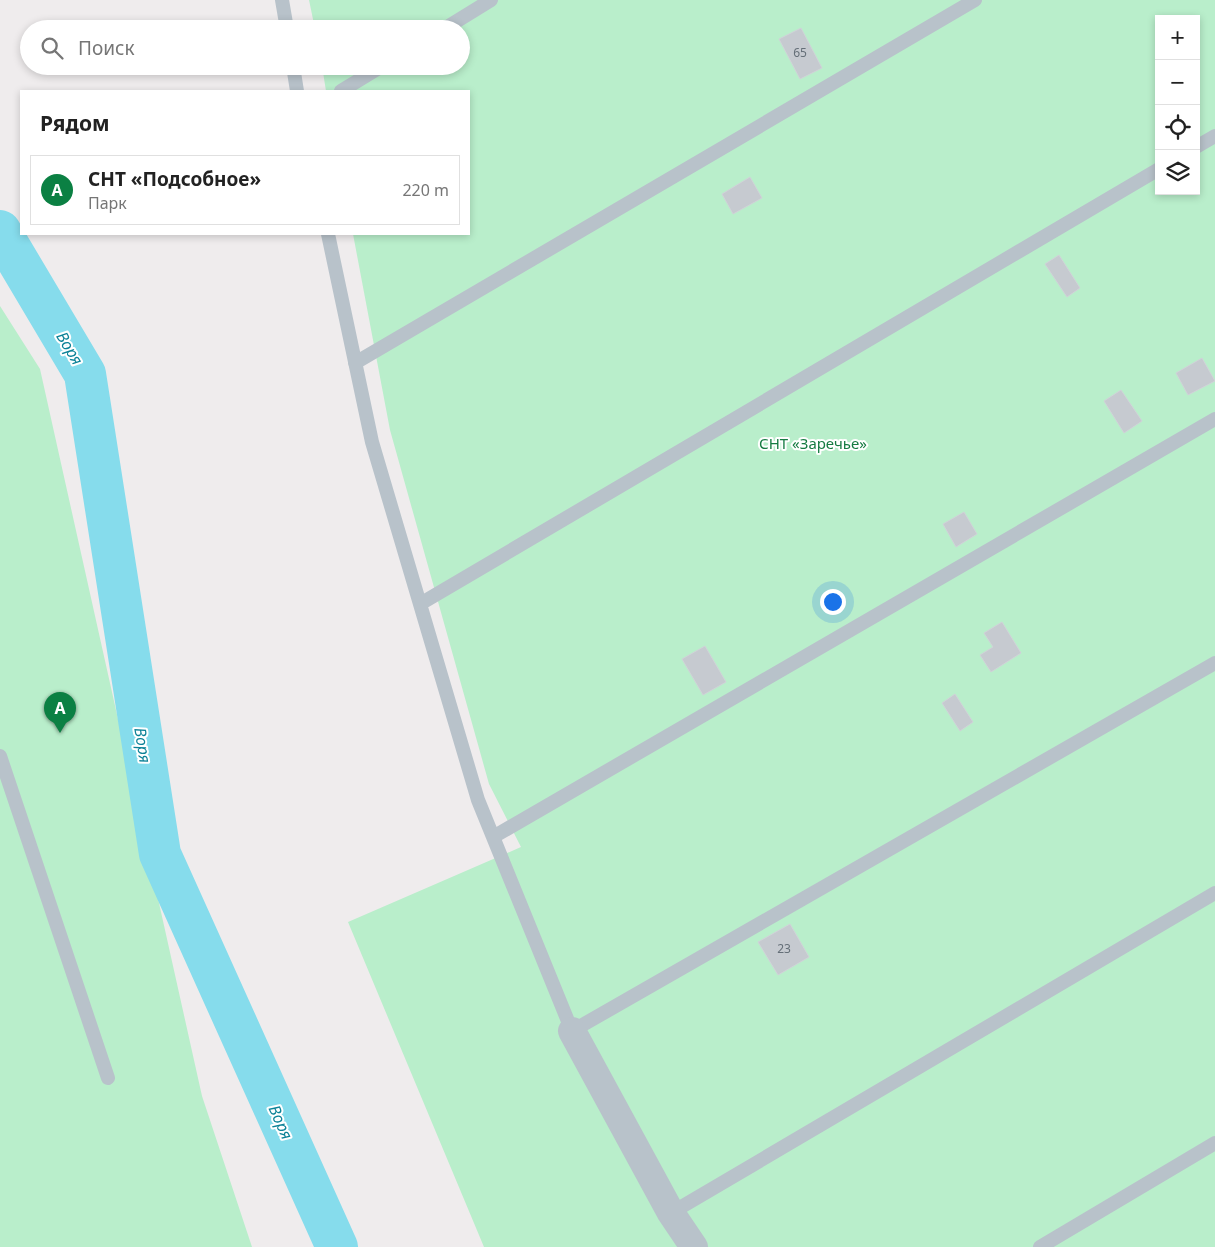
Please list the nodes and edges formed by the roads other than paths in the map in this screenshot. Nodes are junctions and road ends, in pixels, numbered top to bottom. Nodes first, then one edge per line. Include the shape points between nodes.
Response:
1 (282, 0) edge
2 (491, 0) edge
3 (976, 0) edge
4 (285, 20) edge
5 (459, 20) edge
6 (294, 75) edge
7 (367, 75) edge
8 (297, 90) edge
9 (343, 90) edge
10 (1215, 136) edge
11 (1200, 145) edge
12 (1155, 171) edge
13 (328, 235) edge
14 (356, 363) junction
15 (1215, 419) edge
16 (420, 604) junction
17 (1215, 663) edge
18 (0, 756) edge
19 (493, 837) junction
20 (1215, 893) edge
21 (572, 1031) junction
22 (108, 1078) dead end
23 (1215, 1143) edge
24 (671, 1213) junction
25 (694, 1247) edge
26 (1040, 1247) edge

1 - 4 lane
2 - 5 lane
3 - 14 lane
6 - 8 lane
7 - 9 lane
10 - 11 lane
12 - 16 lane
13 - 14 lane
14 - 16 lane via 372,442
15 - 19 lane
16 - 19 lane via 478,800
17 - 21 lane
18 - 22 lane
19 - 21 lane
20 - 24 lane
21 - 24 street
23 - 26 lane
24 - 25 street

